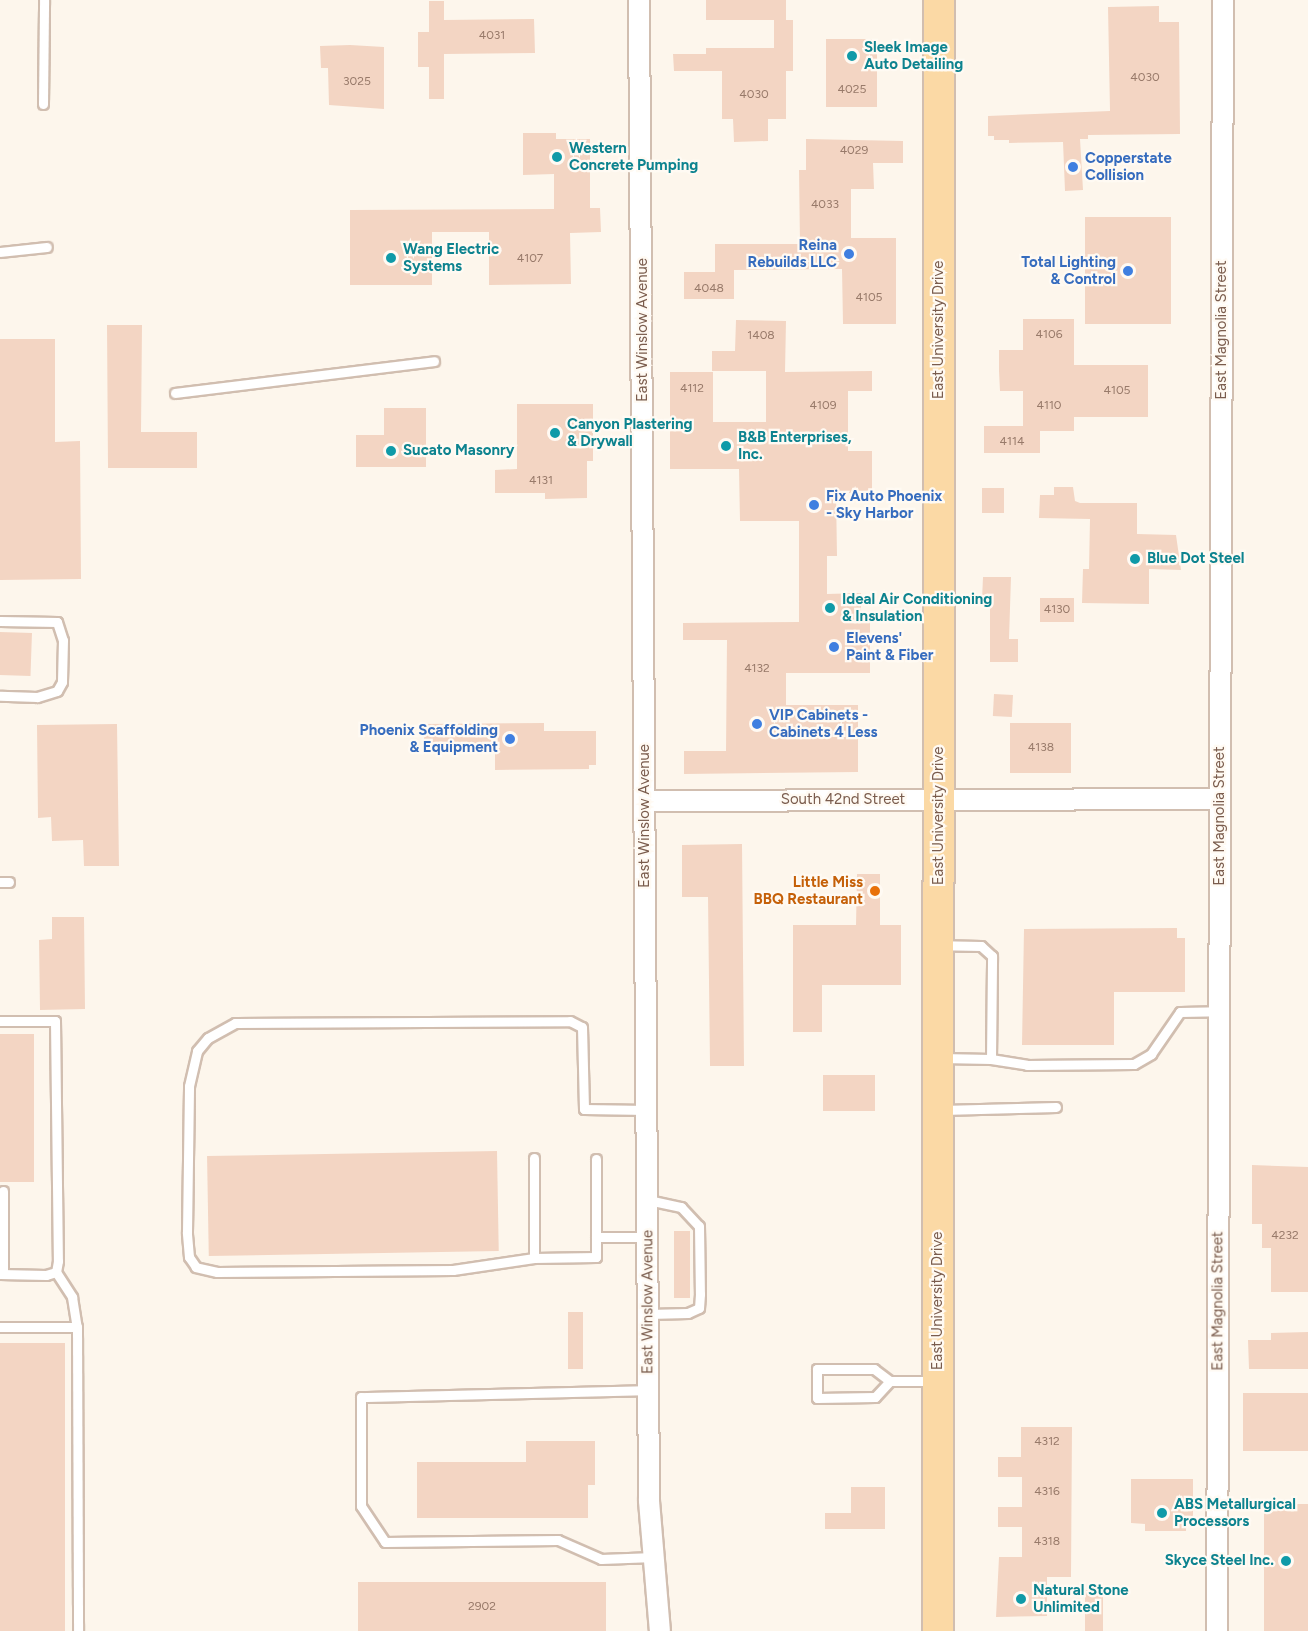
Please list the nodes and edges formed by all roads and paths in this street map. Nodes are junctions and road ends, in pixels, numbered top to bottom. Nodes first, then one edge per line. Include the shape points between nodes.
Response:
1 (44, 0) edge
2 (639, 0) edge
3 (939, 0) edge
4 (1222, 0) edge
5 (43, 104) dead end
6 (47, 247) dead end
7 (0, 252) edge
8 (434, 361) dead end
9 (175, 393) dead end
10 (0, 621) edge
11 (0, 696) edge
12 (1220, 799) junction
13 (645, 801) junction
14 (939, 801) junction
15 (939, 945) junction
16 (1219, 1011) junction
17 (0, 1021) edge
18 (939, 1058) junction
19 (991, 1059) junction
20 (1056, 1107) dead end
21 (647, 1110) junction
22 (939, 1110) junction
23 (534, 1158) dead end
24 (596, 1159) dead end
25 (3, 1191) dead end
26 (648, 1200) junction
27 (596, 1237) junction
28 (648, 1237) junction
29 (534, 1258) junction
30 (56, 1272) junction
31 (2, 1274) edge
32 (648, 1314) junction
33 (77, 1327) junction
34 (0, 1328) edge
35 (891, 1381) junction
36 (938, 1381) junction
37 (649, 1390) junction
38 (654, 1557) junction
39 (78, 1631) edge
40 (660, 1631) edge
41 (938, 1631) edge
42 (1217, 1631) edge

1 - 5 lane
2 - 13 street, East Winslow Avenue
3 - 14 main road, East University Drive
4 - 12 street, East Magnolia Street
6 - 7 lane
8 - 9 lane
10 - 11 lane via 57,622 63,640 62,682 57,691 37,697
12 - 14 street, South 42nd Street
12 - 16 street, East Magnolia Street
13 - 14 street, South 42nd Street
13 - 21 street, East Winslow Avenue
14 - 15 main road, East University Drive
15 - 18 main road, East University Drive
15 - 19 lane via 981,946 990,951
16 - 19 lane via 1180,1012 1151,1054 1134,1064 1027,1065
16 - 42 street, East Magnolia Street
17 - 30 lane via 55,1021
18 - 19 lane
18 - 22 main road, East University Drive
20 - 22 lane
21 - 26 street, East Winslow Avenue
21 - 29 lane via 584,1109 582,1027 570,1021 235,1023 215,1033 197,1051 189,1086 187,1232 189,1257 196,1266 217,1272 442,1271
22 - 36 main road, East University Drive
23 - 29 lane
24 - 27 lane
25 - 31 lane
26 - 28 street, East Winslow Avenue
26 - 32 lane via 681,1207 699,1226 700,1294 699,1308 688,1313
27 - 28 lane
27 - 29 lane via 596,1257
28 - 32 street, East Winslow Avenue
30 - 31 lane
30 - 33 lane via 72,1297
32 - 37 street, East Winslow Avenue
33 - 34 lane
33 - 39 lane
35 - 35 lane via 874,1369 817,1369 817,1398 875,1397
35 - 36 lane
36 - 41 main road, East University Drive
37 - 38 street, East Winslow Avenue via 649,1502
37 - 38 lane via 361,1396 361,1506 385,1542 558,1540 602,1559
38 - 40 street, East Winslow Avenue

